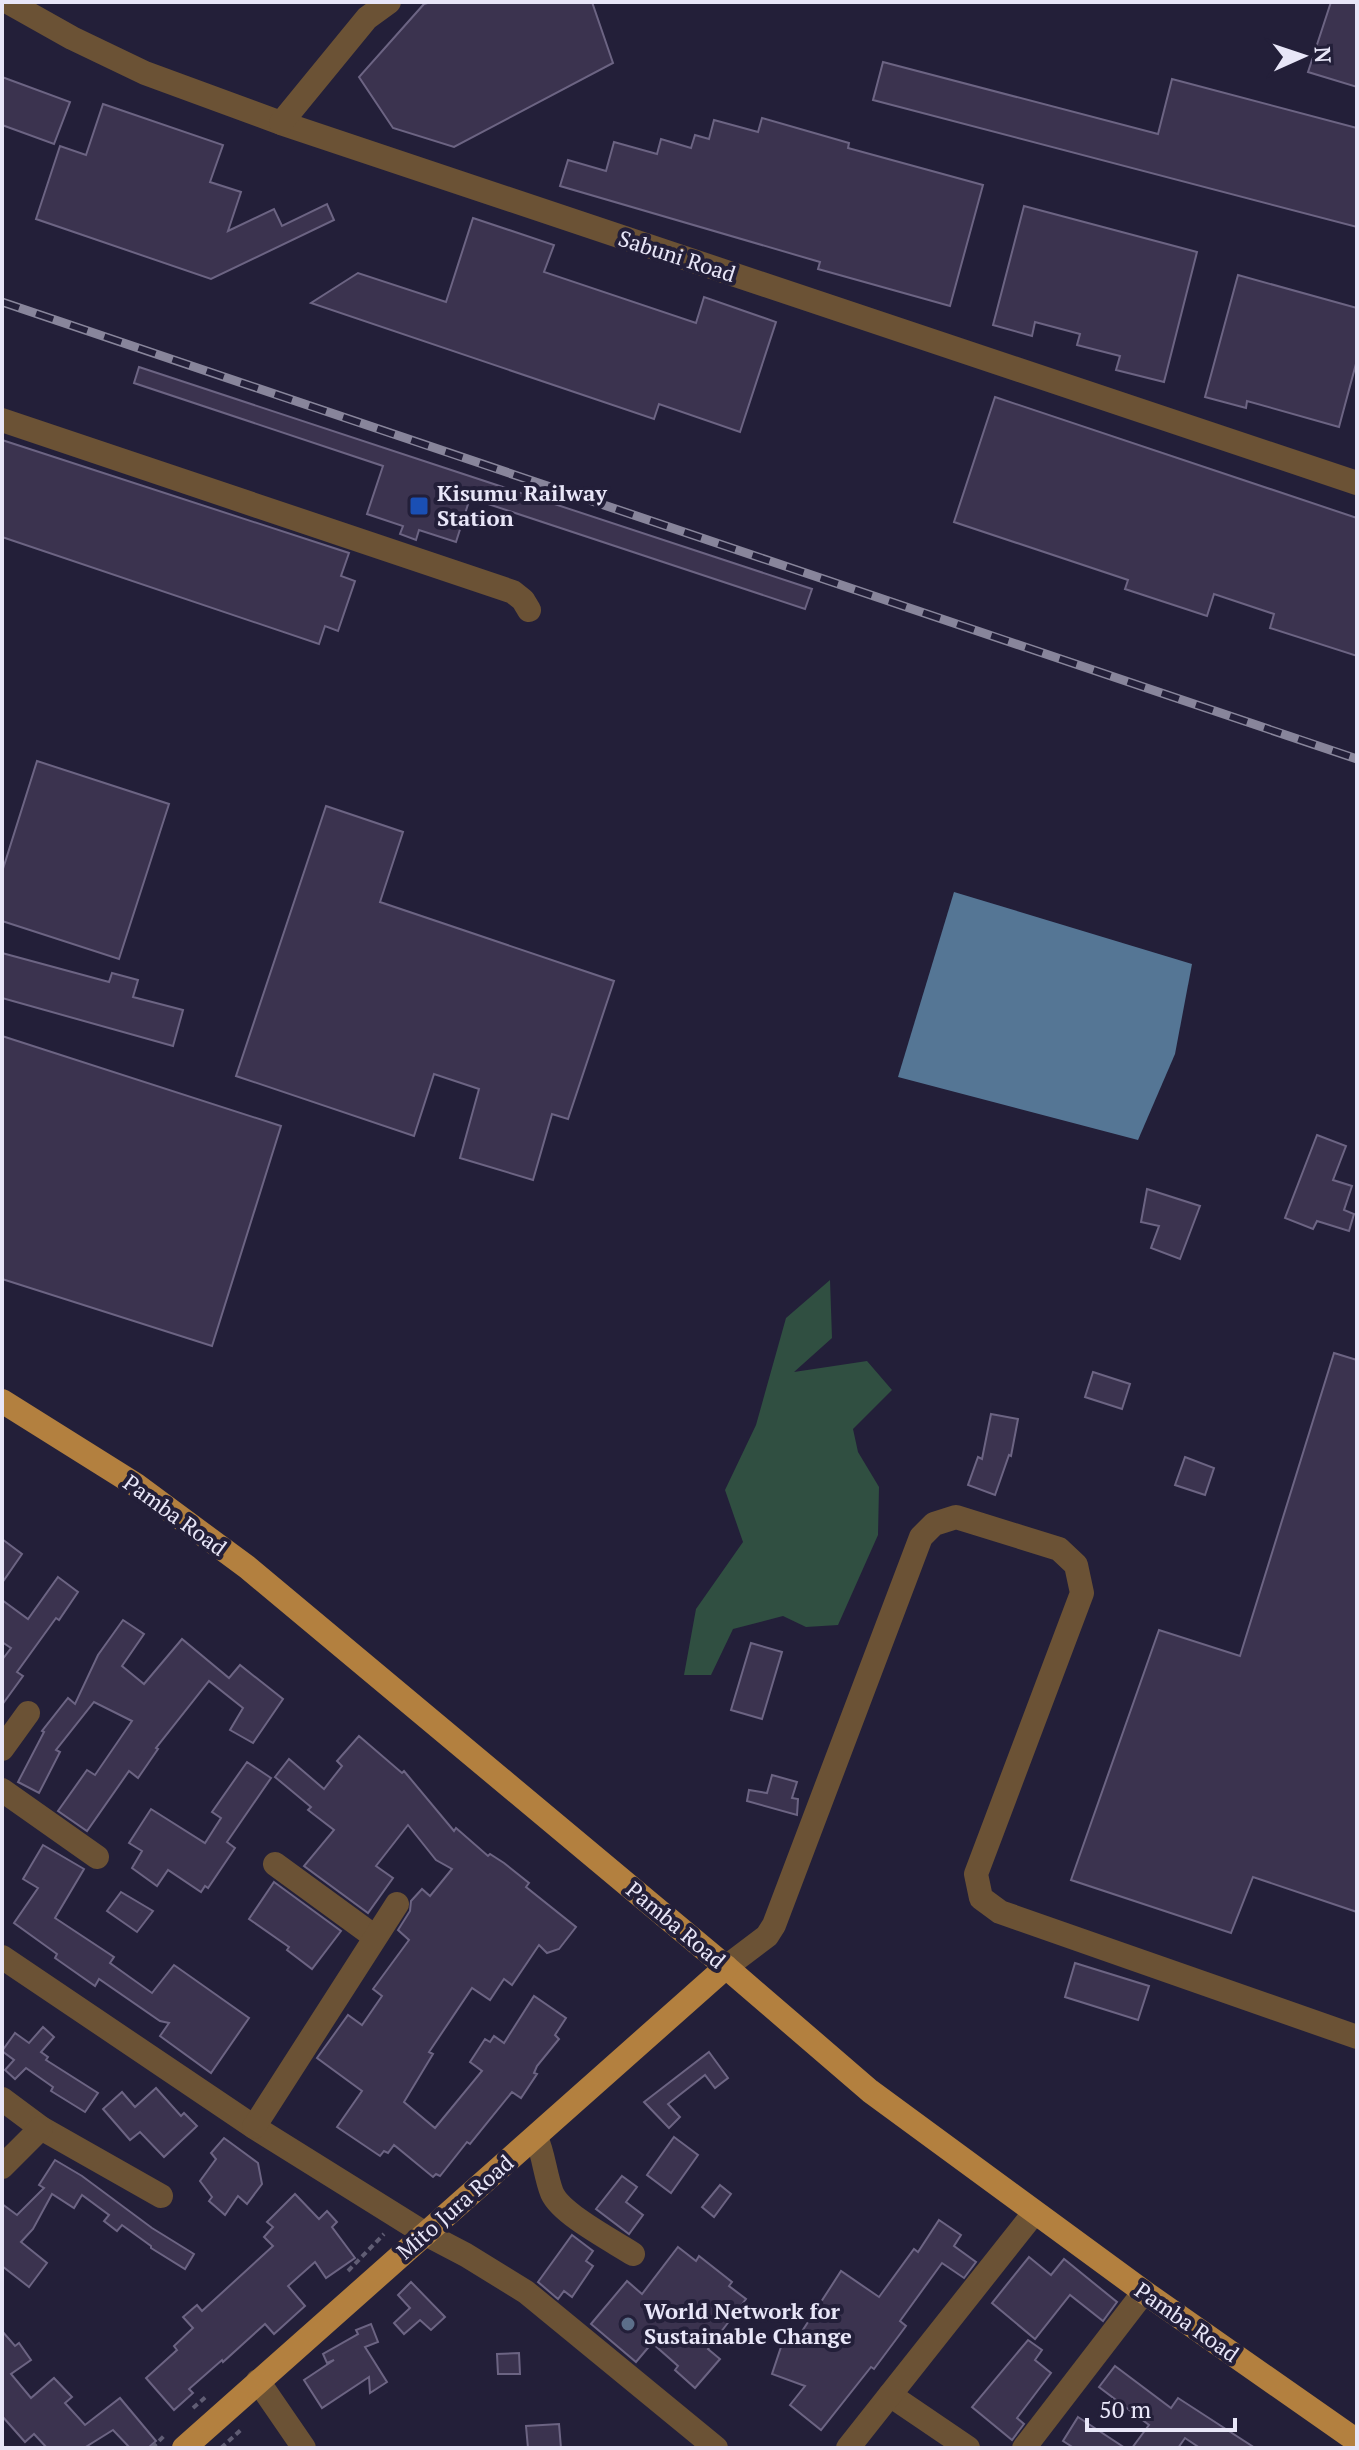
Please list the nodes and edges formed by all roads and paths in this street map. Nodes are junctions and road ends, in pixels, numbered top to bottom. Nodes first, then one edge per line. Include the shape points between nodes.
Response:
1 (8, 2) edge
2 (389, 2) edge
3 (281, 123) junction
4 (2, 420) edge
5 (1357, 483) edge
6 (529, 610) dead end
7 (2, 1401) edge
8 (28, 1713) dead end
9 (5, 1740) edge
10 (2, 1790) edge
11 (97, 1857) dead end
12 (275, 1864) dead end
13 (397, 1904) dead end
14 (375, 1937) junction
15 (2, 1957) edge
16 (726, 1967) junction
17 (1357, 2037) edge
18 (2, 2099) edge
19 (254, 2127) junction
20 (41, 2128) junction
21 (536, 2137) junction
22 (2, 2167) edge
23 (161, 2196) dead end
24 (1034, 2213) junction
25 (424, 2233) junction
26 (633, 2254) dead end
27 (1144, 2292) junction
28 (258, 2381) junction
29 (890, 2395) junction
30 (1357, 2441) edge
31 (184, 2448) edge
32 (304, 2448) edge
33 (716, 2448) edge
34 (848, 2448) edge
35 (968, 2448) edge
36 (1024, 2448) edge

1 - 3 street, Sabuni Road via 145,73
2 - 3 street via 367,18
3 - 5 street, Sabuni Road
4 - 6 street via 513,592
7 - 16 main road, Pamba Road via 136,1485 247,1567
8 - 9 street
10 - 11 street
12 - 14 street
13 - 14 street
14 - 19 street
15 - 19 street
16 - 17 street via 774,1925 921,1537 934,1524 956,1517 1059,1549 1076,1565 1082,1593 976,1874 981,1898 1000,1912
16 - 21 main road, Mito Jura Road
16 - 24 main road, Pamba Road via 870,2091
18 - 20 street
19 - 25 street
20 - 22 street
20 - 23 street
21 - 25 main road, Mito Jura Road
21 - 26 street via 560,2206
24 - 27 main road, Pamba Road
24 - 29 street
25 - 28 main road, Mito Jura Road
25 - 33 street via 526,2292
27 - 30 main road, Pamba Road
27 - 36 street
28 - 31 main road, Mito Jura Road
28 - 32 street
29 - 34 street
29 - 35 street

